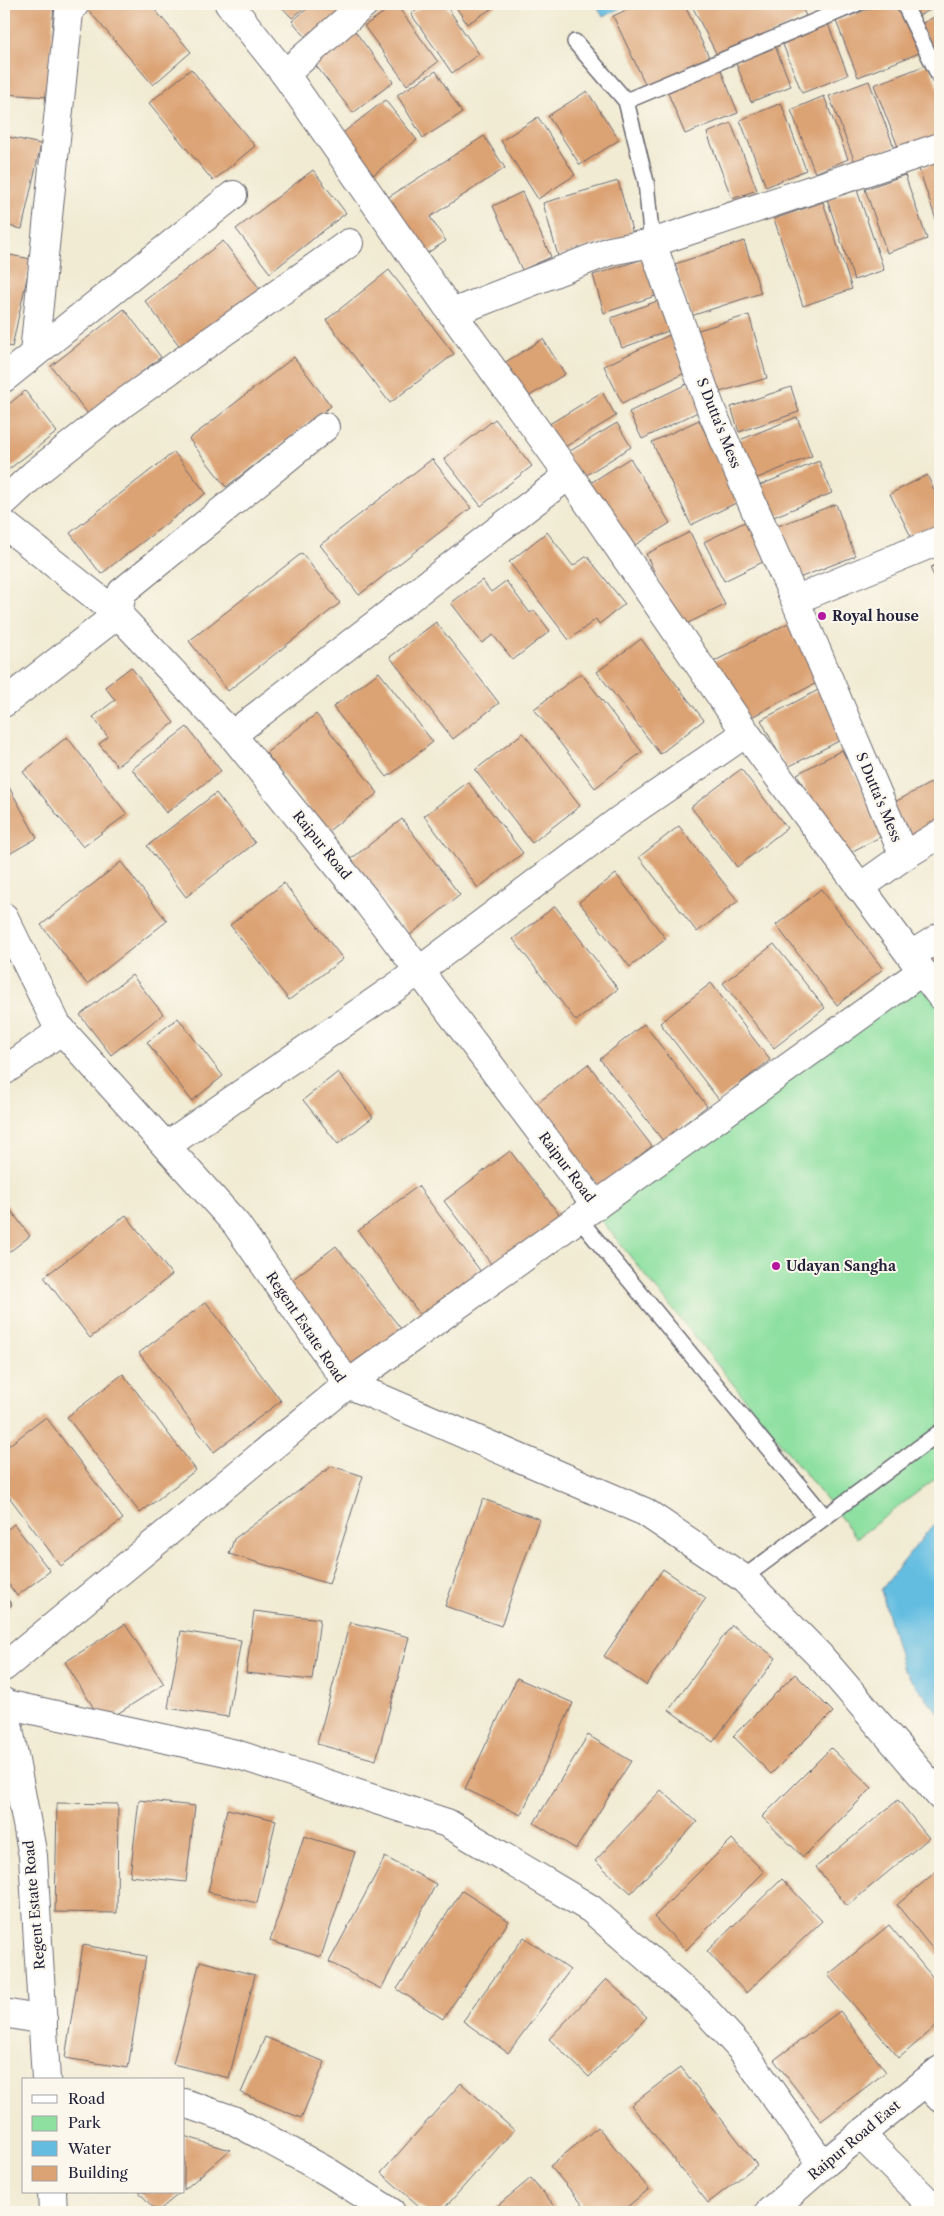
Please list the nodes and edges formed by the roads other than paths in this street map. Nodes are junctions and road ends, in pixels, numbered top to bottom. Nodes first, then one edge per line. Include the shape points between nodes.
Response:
1 (74, 4) edge
2 (229, 4) edge
3 (364, 4) edge
4 (856, 4) edge
5 (904, 4) edge
6 (575, 42) dead end
7 (285, 74) junction
8 (940, 78) edge
9 (626, 102) junction
10 (940, 147) edge
11 (233, 195) dead end
12 (349, 243) dead end
13 (652, 243) junction
14 (452, 313) junction
15 (34, 353) junction
16 (4, 378) edge
17 (325, 427) dead end
18 (569, 475) junction
19 (4, 502) edge
20 (4, 524) edge
21 (940, 540) edge
22 (795, 600) junction
23 (118, 614) junction
24 (4, 703) edge
25 (746, 733) junction
26 (232, 735) junction
27 (940, 834) edge
28 (904, 856) junction
29 (859, 888) junction
30 (4, 916) edge
31 (940, 937) edge
32 (916, 963) junction
33 (420, 971) junction
34 (940, 995) edge
35 (62, 1030) junction
36 (4, 1071) edge
37 (166, 1146) junction
38 (588, 1212) junction
39 (348, 1384) junction
40 (940, 1432) edge
41 (825, 1517) junction
42 (743, 1578) junction
43 (4, 1667) edge
44 (4, 1703) edge
45 (940, 1796) edge
46 (4, 2013) edge
47 (43, 2020) junction
48 (46, 2078) edge
49 (935, 2083) edge
50 (185, 2103) edge
51 (860, 2134) junction
52 (823, 2165) junction
53 (52, 2194) edge
54 (53, 2212) edge
55 (391, 2212) edge
56 (769, 2212) edge
57 (938, 2212) edge

1 - 15 street via 69,12
2 - 7 street
3 - 7 street
4 - 9 lane
5 - 8 lane
6 - 9 lane
7 - 14 street
9 - 13 lane via 646,182
10 - 13 street
11 - 15 street
12 - 19 street via 125,402
13 - 14 street via 610,251
13 - 22 street, S Dutta's Mess via 712,412
14 - 18 street
15 - 16 street
17 - 23 street via 122,592
18 - 25 street
18 - 26 street
20 - 23 street, Raipur Road
21 - 22 street
22 - 28 street, S Dutta's Mess
23 - 24 street
23 - 26 street, Raipur Road
25 - 29 street
25 - 33 street via 622,819
26 - 33 street, Raipur Road
27 - 28 street
28 - 29 street
29 - 32 street
30 - 35 street, Regent Estate Road
31 - 32 street
32 - 34 street
32 - 38 street
33 - 37 street
33 - 38 street, Raipur Road
35 - 36 street
35 - 37 street, Regent Estate Road
37 - 39 street, Regent Estate Road via 236,1224
38 - 39 street
38 - 41 lane
39 - 42 street via 645,1512
39 - 43 street, Regent Estate Road
40 - 41 lane
41 - 42 lane
42 - 45 street via 819,1655
44 - 47 street, Regent Estate Road via 33,1856
44 - 52 street via 236,1754 447,1823 591,1909 697,2000 742,2050
46 - 47 street
47 - 48 street, Regent Estate Road
49 - 51 street, Raipur Road East
50 - 55 street via 233,2120 328,2172
51 - 52 street, Raipur Road East
51 - 57 street
52 - 56 street, Raipur Road East
53 - 54 street

